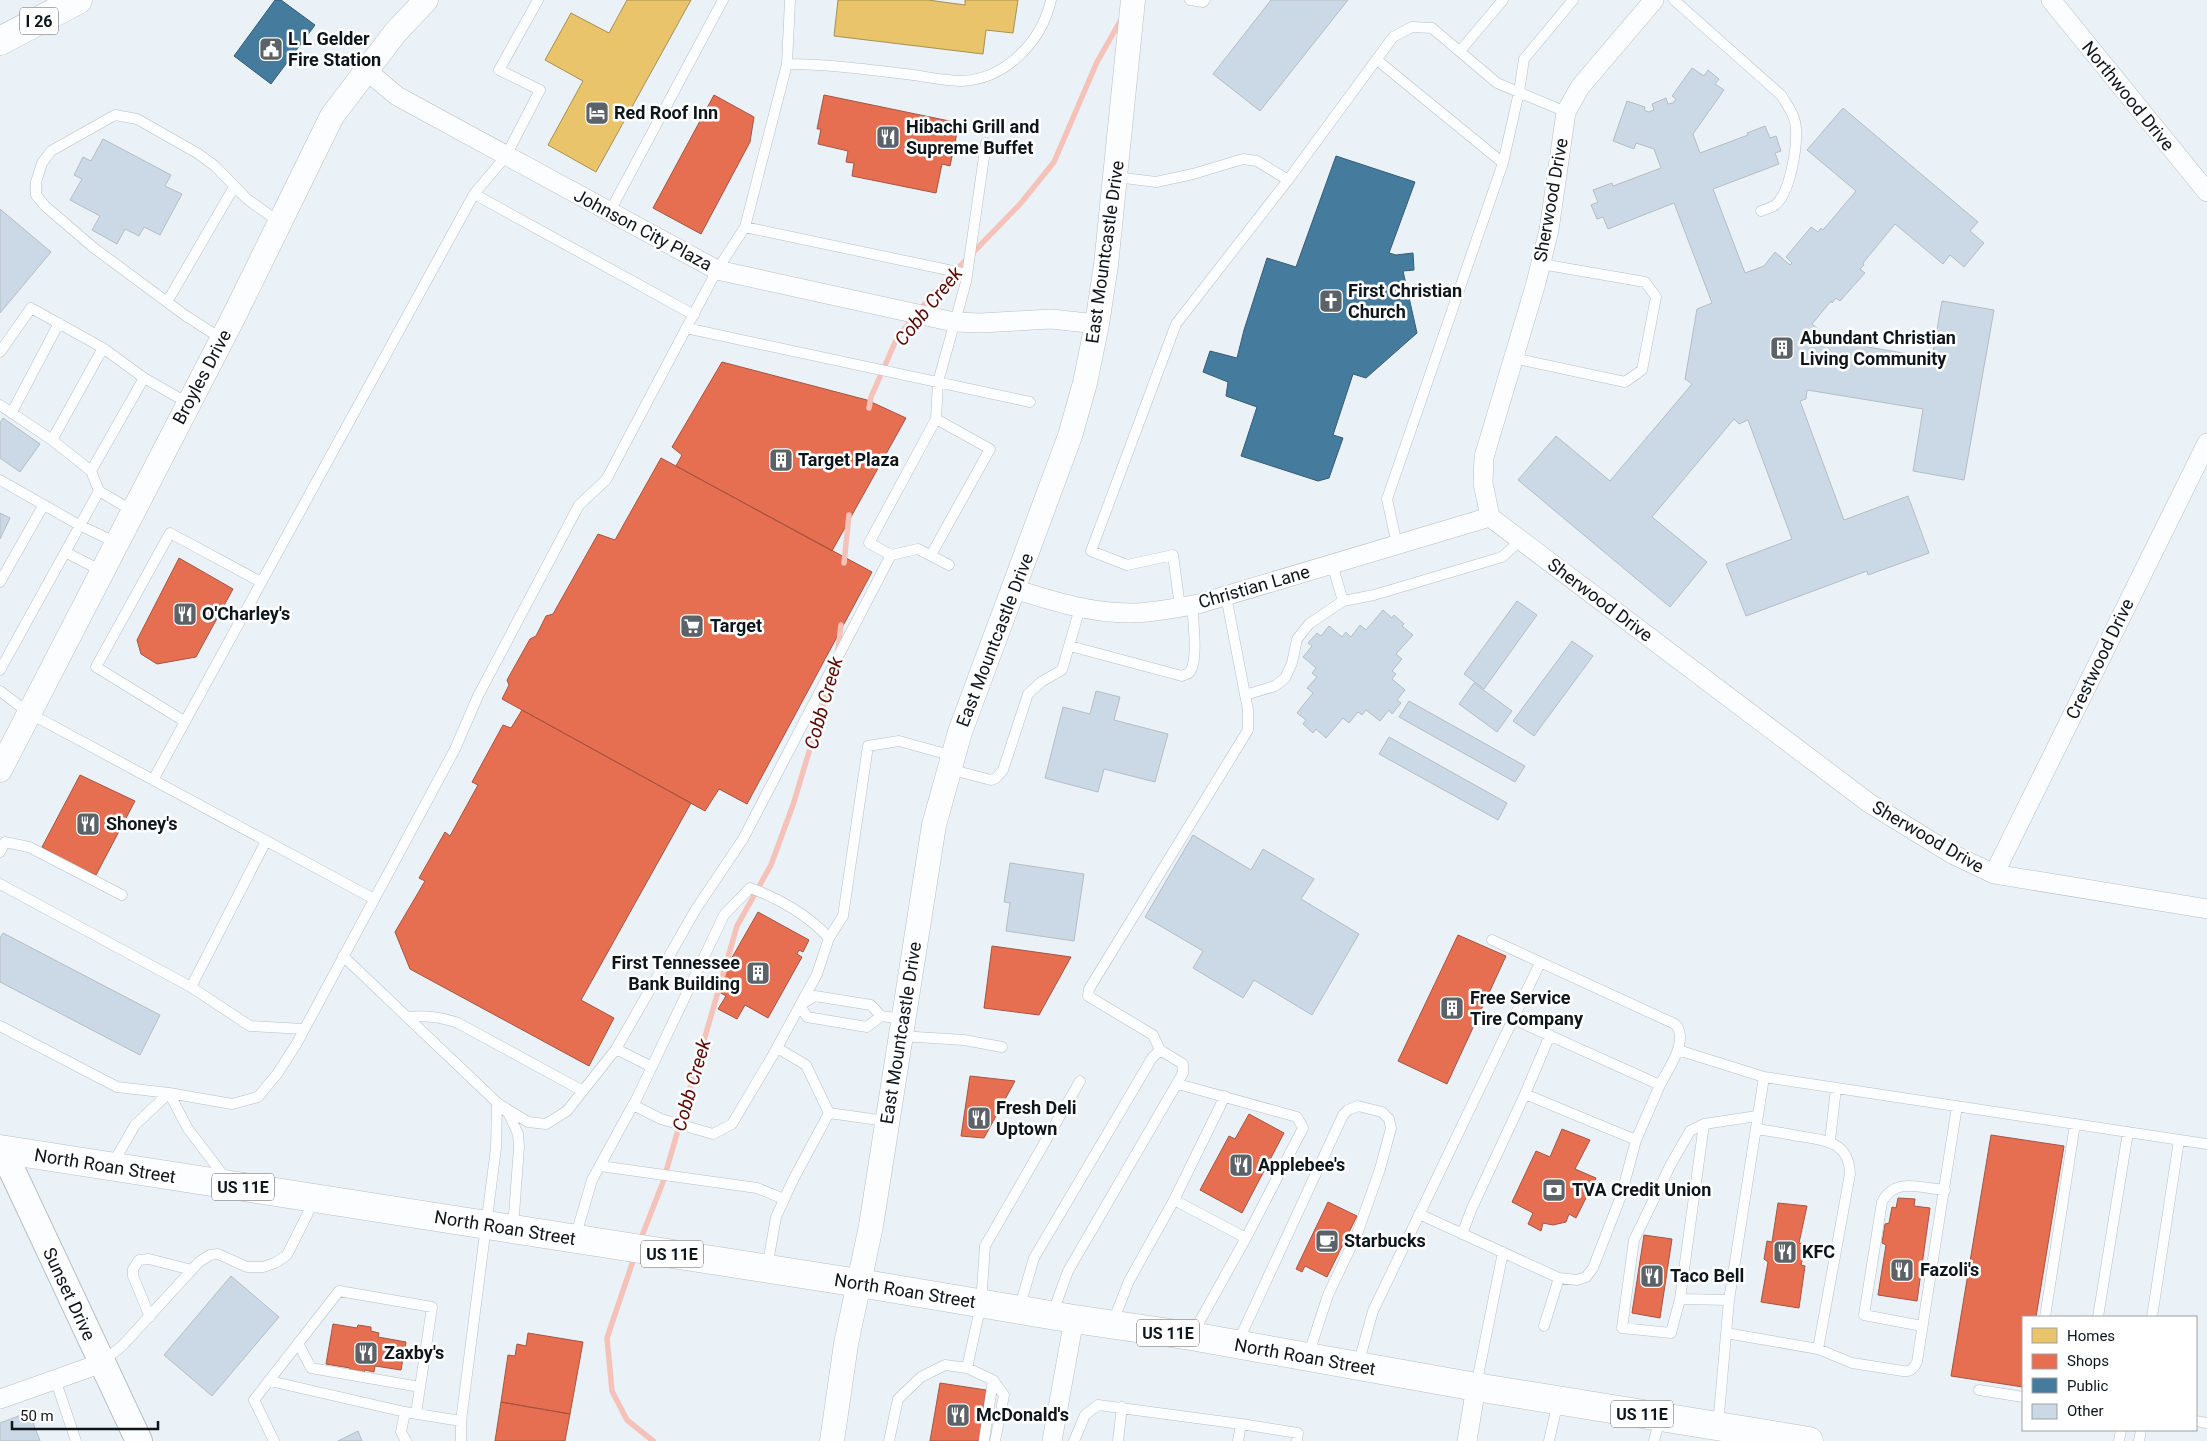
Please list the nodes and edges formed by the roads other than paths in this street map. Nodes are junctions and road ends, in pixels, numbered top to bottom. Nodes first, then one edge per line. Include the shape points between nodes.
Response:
1 (78, 0) edge
2 (426, 0) edge
3 (538, 0) edge
4 (723, 0) edge
5 (790, 0) edge
6 (1051, 0) edge
7 (1133, 0) edge
8 (1190, 0) edge
9 (1203, 0) edge
10 (1502, 0) edge
11 (1573, 0) edge
12 (1654, 0) edge
13 (1674, 0) edge
14 (2051, 0) edge
15 (0, 42) edge
16 (1460, 51) junction
17 (1378, 60) junction
18 (787, 64) junction
19 (366, 70) junction
20 (1519, 92) junction
21 (1566, 112) junction
22 (986, 143) dead end
23 (506, 156) junction
24 (1503, 163) junction
25 (1116, 177) junction
26 (1288, 180) junction
27 (234, 187) junction
28 (2207, 192) edge
29 (474, 194) junction
30 (1761, 211) dead end
31 (609, 213) junction
32 (279, 222) junction
33 (746, 227) junction
34 (1541, 264) junction
35 (717, 270) junction
36 (967, 274) junction
37 (167, 302) junction
38 (694, 315) junction
39 (954, 322) junction
40 (59, 324) junction
41 (1097, 324) junction
42 (686, 328) junction
43 (222, 339) junction
44 (103, 348) junction
45 (0, 352) edge
46 (1513, 358) junction
47 (144, 378) junction
48 (938, 382) junction
49 (1030, 402) dead end
50 (188, 403) junction
51 (0, 405) edge
52 (0, 412) edge
53 (12, 412) junction
54 (936, 419) junction
55 (49, 438) junction
56 (2207, 443) edge
57 (91, 471) junction
58 (0, 480) edge
59 (99, 491) junction
60 (43, 506) junction
61 (133, 511) junction
62 (1490, 517) junction
63 (79, 525) junction
64 (1521, 540) junction
65 (117, 543) junction
66 (1397, 545) junction
67 (65, 552) junction
68 (891, 554) junction
69 (931, 555) junction
70 (1332, 564) junction
71 (949, 565) dead end
72 (102, 571) junction
73 (0, 582) edge
74 (261, 582) junction
75 (1014, 589) junction
76 (1226, 596) junction
77 (1343, 601) junction
78 (1186, 606) junction
79 (1080, 608) junction
80 (1070, 646) junction
81 (0, 670) edge
82 (0, 691) edge
83 (1245, 695) junction
84 (29, 713) junction
85 (184, 720) junction
86 (951, 762) junction
87 (0, 770) edge
88 (153, 780) junction
89 (266, 841) junction
90 (0, 852) edge
91 (1994, 874) junction
92 (0, 884) edge
93 (122, 895) dead end
94 (374, 899) junction
95 (2207, 909) edge
96 (829, 938) junction
97 (1492, 940) dead end
98 (343, 956) junction
99 (1540, 963) junction
100 (191, 988) junction
101 (800, 1005) junction
102 (407, 1017) junction
103 (1513, 1019) junction
104 (894, 1024) junction
105 (0, 1026) edge
106 (304, 1029) junction
107 (1550, 1035) junction
108 (1002, 1047) dead end
109 (777, 1048) junction
110 (616, 1049) junction
111 (1160, 1050) junction
112 (1678, 1050) junction
113 (652, 1068) junction
114 (1764, 1076) junction
115 (1080, 1081) dead end
116 (1178, 1084) junction
117 (1660, 1085) junction
118 (1836, 1088) junction
119 (583, 1091) junction
120 (169, 1093) junction
121 (1525, 1094) junction
122 (1225, 1096) junction
123 (497, 1103) junction
124 (633, 1105) junction
125 (1957, 1106) junction
126 (829, 1113) junction
127 (1757, 1116) junction
128 (886, 1122) junction
129 (1704, 1124) junction
130 (2075, 1124) junction
131 (1756, 1128) junction
132 (2128, 1132) junction
133 (1636, 1140) junction
134 (2179, 1140) junction
135 (1830, 1141) junction
136 (2207, 1144) edge
137 (1, 1148) edge
138 (600, 1166) junction
139 (111, 1167) junction
140 (231, 1185) junction
141 (1945, 1190) junction
142 (315, 1198) junction
143 (784, 1199) junction
144 (1174, 1200) junction
145 (1419, 1214) junction
146 (484, 1225) junction
147 (513, 1229) junction
148 (1462, 1234) junction
149 (1246, 1238) junction
150 (575, 1239) junction
151 (1503, 1252) junction
152 (766, 1269) junction
153 (192, 1270) junction
154 (1559, 1278) junction
155 (859, 1283) junction
156 (1680, 1299) junction
157 (1729, 1300) junction
158 (981, 1304) junction
159 (1019, 1310) junction
160 (2045, 1316) edge
161 (2098, 1316) edge
162 (2152, 1316) edge
163 (150, 1317) junction
164 (1063, 1318) junction
165 (1112, 1325) junction
166 (1544, 1326) dead end
167 (1922, 1326) junction
168 (1726, 1333) junction
169 (1191, 1336) junction
170 (298, 1343) junction
171 (1237, 1345) junction
172 (1818, 1349) junction
173 (1308, 1357) junction
174 (102, 1362) junction
175 (1358, 1366) junction
176 (967, 1368) junction
177 (55, 1379) junction
178 (270, 1380) junction
179 (994, 1380) junction
180 (1476, 1386) junction
181 (420, 1387) junction
182 (1979, 1390) dead end
183 (2022, 1397) edge
184 (0, 1399) edge
185 (1558, 1400) junction
186 (1122, 1407) junction
187 (405, 1412) junction
188 (416, 1414) junction
189 (461, 1421) junction
190 (1241, 1424) junction
191 (1657, 1429) edge
192 (1717, 1434) edge
193 (76, 1441) edge
194 (139, 1441) edge
195 (274, 1441) edge
196 (406, 1441) edge
197 (461, 1441) edge
198 (832, 1441) edge
199 (889, 1441) edge
200 (984, 1441) edge
201 (995, 1441) edge
202 (1052, 1441) edge
203 (1074, 1441) edge
204 (1118, 1441) edge
205 (1238, 1441) edge
206 (1297, 1441) edge
207 (1468, 1441) edge
208 (1549, 1441) edge
209 (1809, 1441) edge

1 - 15 main road, I 26
2 - 19 street, Broyles Drive
3 - 23 lane via 499,70 540,90
4 - 31 lane
5 - 18 lane
6 - 18 lane via 1047,17 1020,56 1005,68 986,76 962,81 819,64
7 - 25 street, East Mountcastle Drive
8 - 9 lane
10 - 16 lane
11 - 20 lane via 1524,59
12 - 21 street, Sherwood Drive via 1580,87
13 - 30 lane via 1781,95 1792,112 1796,129 1795,151 1784,195 1775,205
14 - 28 street, Northwood Drive
16 - 17 lane via 1432,28 1412,28 1393,37
16 - 20 lane via 1497,82
17 - 24 lane
17 - 26 lane
18 - 33 lane
19 - 23 street, Johnson City Plaza via 397,96
19 - 32 street, Broyles Drive via 332,116
20 - 21 lane
20 - 24 lane
21 - 34 street, Sherwood Drive
22 - 36 lane
23 - 29 lane
23 - 31 street, Johnson City Plaza
24 - 66 lane via 1387,499
25 - 26 lane via 1156,182 1243,159 1257,161
25 - 41 street, East Mountcastle Drive
26 - 78 lane via 1176,324 1091,551 1127,565 1173,556
27 - 32 lane
27 - 37 lane
27 - 37 lane via 215,166 197,153 137,119 115,115 51,151 42,163 36,194 45,206 94,248
29 - 38 lane
29 - 74 lane
31 - 35 street, Johnson City Plaza
32 - 43 street, Broyles Drive
33 - 35 lane
33 - 36 lane
34 - 46 street, Sherwood Drive
34 - 46 lane via 1645,282 1656,297 1642,370 1625,382
35 - 38 lane
35 - 39 street, Johnson City Plaza
36 - 39 lane
37 - 43 lane
38 - 42 lane
39 - 41 street, Johnson City Plaza via 1051,319
39 - 48 lane
40 - 44 lane
40 - 45 lane via 31,308
40 - 53 lane
41 - 75 street, East Mountcastle Drive via 1070,436
42 - 48 lane
42 - 94 lane via 606,480 579,505
43 - 50 street, Broyles Drive
44 - 47 lane
44 - 55 lane
46 - 62 street, Sherwood Drive via 1484,457 1483,484
47 - 50 lane
47 - 57 lane
48 - 49 lane
48 - 54 lane
50 - 61 street, Broyles Drive
51 - 53 lane
52 - 55 lane via 40,439
53 - 55 lane
54 - 68 lane via 869,543
54 - 69 lane via 990,448
55 - 57 lane
56 - 91 street, Crestwood Drive
57 - 59 lane
58 - 60 lane
59 - 61 lane
59 - 63 lane
60 - 63 lane
60 - 73 lane
61 - 65 street, Broyles Drive
62 - 64 street, Sherwood Drive
62 - 66 street, Christian Lane
63 - 65 lane
63 - 67 lane
64 - 77 lane via 1502,557
64 - 91 street, Sherwood Drive via 1869,803 1952,854
65 - 72 street, Broyles Drive
66 - 70 street, Christian Lane
67 - 72 lane
67 - 81 lane
68 - 69 lane via 918,549
68 - 110 lane via 742,840 696,909
69 - 71 lane
70 - 76 street, Christian Lane
70 - 77 lane
72 - 84 street, Broyles Drive
74 - 85 lane
74 - 85 lane via 170,532 96,667
75 - 79 street, Christian Lane
75 - 86 street, East Mountcastle Drive
76 - 78 street, Christian Lane
76 - 83 lane
77 - 83 lane via 1309,624 1298,639 1285,678 1274,686
78 - 79 street, Christian Lane via 1130,613
78 - 80 lane via 1194,654 1193,666 1182,676
79 - 80 lane
80 - 86 lane via 1062,670 1028,694 1003,770 996,778 991,780
82 - 84 lane
83 - 111 lane via 1248,730 1089,989 1088,996 1153,1035
84 - 87 street, Broyles Drive
84 - 88 lane
85 - 88 lane
86 - 96 lane via 899,741 868,746 843,916
86 - 104 street, East Mountcastle Drive via 934,825
88 - 89 lane
89 - 94 lane
89 - 100 lane
90 - 93 lane via 5,842 29,847
91 - 95 street, Sherwood Drive
92 - 100 lane
94 - 98 lane
96 - 101 lane via 817,974
96 - 113 lane via 816,924 750,888 724,915
97 - 99 lane
98 - 102 lane
98 - 106 lane
99 - 103 lane
99 - 112 lane via 1675,1024 1681,1034
100 - 106 lane via 250,1026
101 - 104 lane via 807,1017 867,1027
101 - 104 lane via 814,996 871,1005
101 - 109 lane
102 - 119 lane via 425,1015 458,1023
102 - 123 lane
103 - 107 lane
103 - 145 lane
104 - 108 lane
104 - 128 street, East Mountcastle Drive
105 - 120 lane via 117,1087
106 - 120 lane via 277,1074 258,1097 232,1104
107 - 117 lane
107 - 121 lane
109 - 124 lane via 732,1124 714,1134 661,1119
109 - 126 lane via 806,1065
110 - 113 lane
110 - 119 lane
111 - 116 lane via 1183,1064
111 - 159 lane via 1152,1058 1034,1258
112 - 114 lane
112 - 117 lane
113 - 124 lane
114 - 118 lane
114 - 127 lane
115 - 158 lane via 985,1246
116 - 122 lane
116 - 164 lane via 1068,1271
117 - 133 lane
118 - 125 lane
118 - 135 lane
119 - 123 lane via 567,1111 546,1124 528,1122
120 - 139 lane via 135,1125
120 - 140 lane via 188,1129
121 - 133 lane
121 - 148 lane
122 - 144 lane
122 - 149 lane via 1297,1117 1304,1128
123 - 146 lane via 496,1148
123 - 147 lane via 508,1114 518,1134
124 - 138 lane
125 - 130 lane
125 - 141 lane
126 - 128 lane
126 - 143 lane
127 - 129 lane
127 - 131 lane
128 - 155 street, East Mountcastle Drive
129 - 156 lane
129 - 156 lane via 1690,1131 1670,1164 1634,1240 1622,1328 1671,1333
130 - 132 lane
130 - 160 lane
131 - 135 lane
131 - 157 lane
132 - 134 lane
132 - 161 lane
133 - 154 lane via 1621,1196 1593,1268 1586,1277 1577,1280
134 - 136 lane
134 - 162 lane
135 - 172 lane via 1845,1154 1850,1174
137 - 139 main road, North Roan Street / US 11E
137 - 174 main road, Sunset Drive
138 - 143 lane via 757,1188
138 - 150 lane via 592,1180
139 - 140 main road, North Roan Street / US 11E
140 - 142 main road, North Roan Street / US 11E
141 - 167 lane
141 - 167 lane via 1899,1185 1887,1193 1882,1202 1864,1316
142 - 146 main road, North Roan Street / US 11E
142 - 153 lane via 287,1255 275,1263 247,1267 218,1254 210,1255
143 - 152 lane via 776,1217
144 - 149 lane
144 - 165 lane via 1129,1281
145 - 148 lane
145 - 175 lane via 1373,1311
146 - 147 main road, North Roan Street / US 11E
146 - 189 lane
147 - 150 main road, North Roan Street / US 11E
148 - 151 lane
149 - 169 lane
150 - 152 main road, North Roan Street / US 11E
151 - 154 lane
151 - 180 lane
152 - 155 main road, North Roan Street / US 11E
153 - 163 lane
153 - 163 lane via 149,1259 139,1260 133,1268 133,1276
154 - 166 lane
155 - 158 main road, North Roan Street / US 11E
155 - 198 street, East Mountcastle Drive via 846,1344
156 - 157 lane
157 - 168 lane
158 - 159 main road, North Roan Street / US 11E
158 - 176 lane
159 - 164 main road, North Roan Street / US 11E
163 - 174 lane
164 - 165 main road, North Roan Street / US 11E
164 - 202 street
165 - 169 main road, North Roan Street / US 11E
167 - 172 lane via 1916,1362 1908,1372 1852,1363
168 - 172 lane
168 - 192 lane
169 - 171 main road, North Roan Street / US 11E
170 - 178 lane
170 - 181 lane via 311,1368
170 - 181 lane via 339,1291 432,1307
171 - 173 main road, North Roan Street / US 11E
171 - 173 lane via 1343,1115 1358,1106 1382,1112 1389,1119 1391,1128 1380,1169 1357,1234 1328,1295
173 - 175 main road, North Roan Street / US 11E
174 - 177 street
174 - 194 main road, Sunset Drive
175 - 180 main road, North Roan Street / US 11E
176 - 179 lane
176 - 199 lane via 945,1365 921,1377 898,1399
177 - 184 street
177 - 193 lane
178 - 187 lane
178 - 195 lane via 254,1400
179 - 200 lane
179 - 201 lane via 1004,1395
180 - 185 main road, North Roan Street / US 11E
180 - 207 street
181 - 188 lane
182 - 183 lane
185 - 191 main road, North Roan Street / US 11E
185 - 208 lane
186 - 190 lane
186 - 203 lane via 1098,1405 1085,1415
186 - 204 lane
187 - 188 lane
187 - 196 lane via 401,1432
188 - 189 lane
189 - 197 lane
190 - 205 lane
190 - 206 lane via 1298,1433
191 - 192 main road, North Roan Street / US 11E
192 - 209 main road, North Roan Street / US 11E

